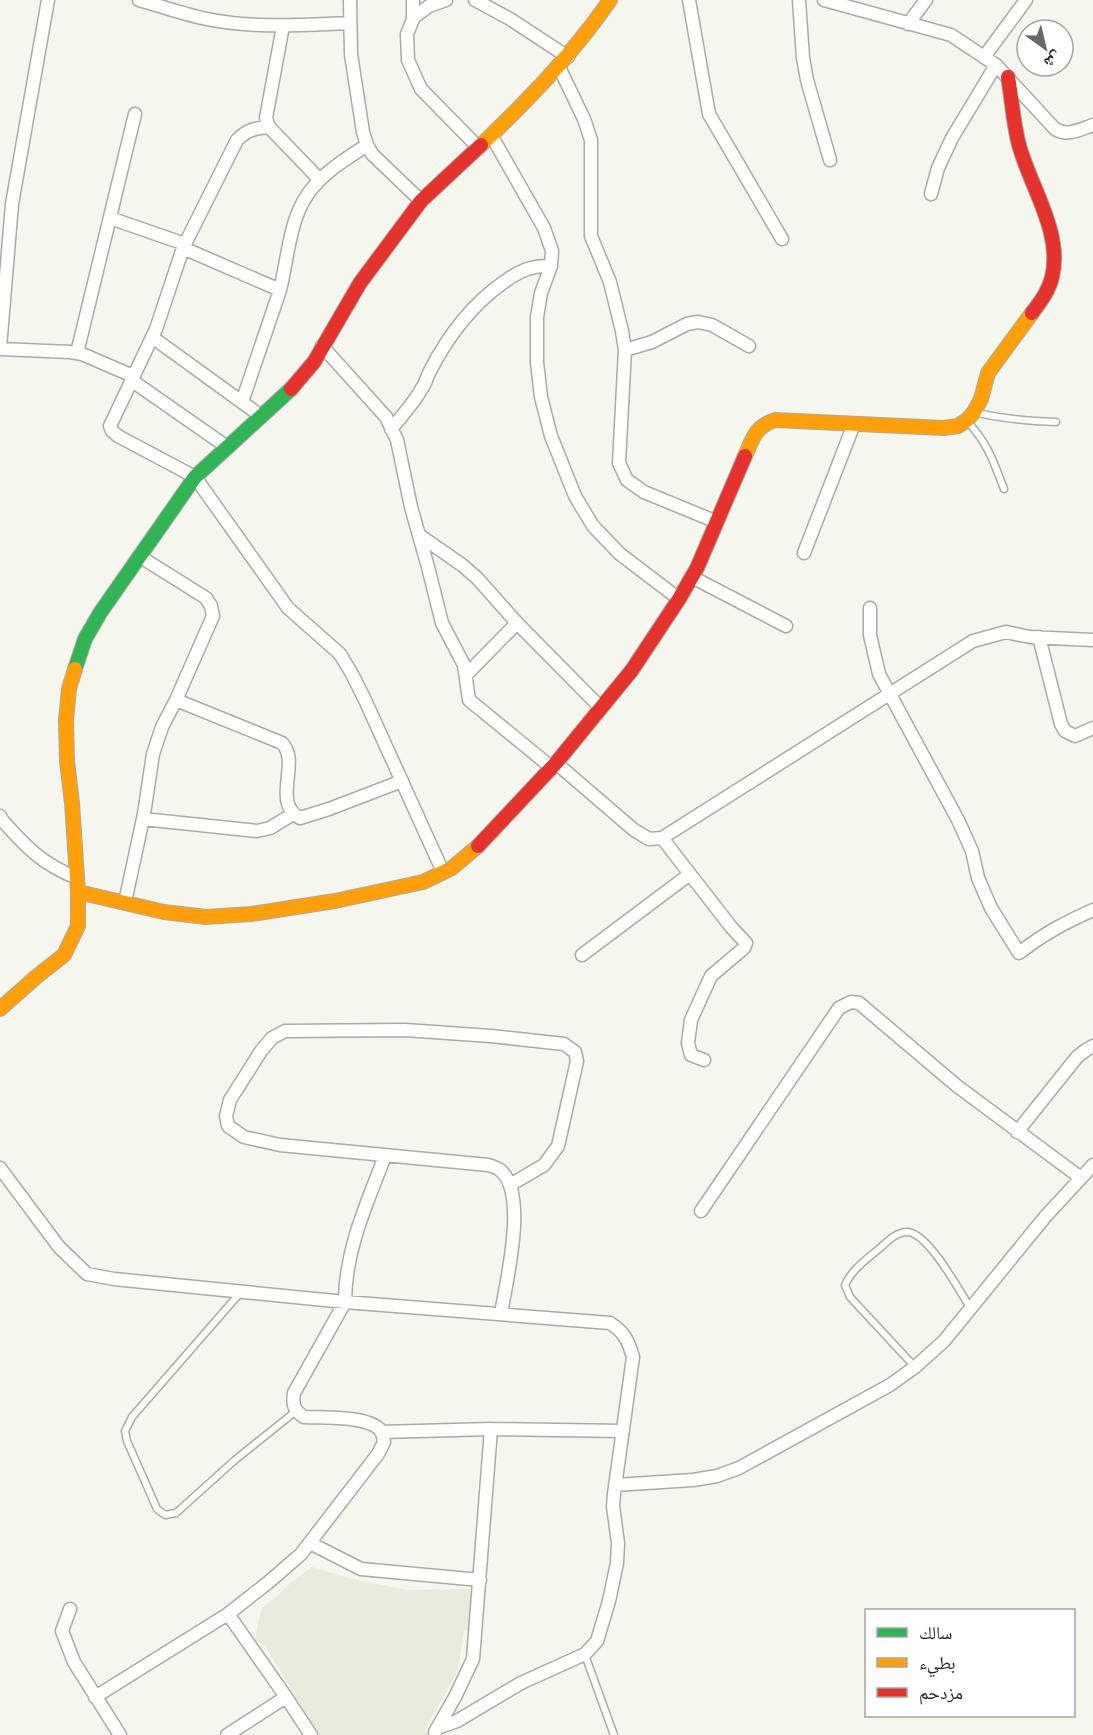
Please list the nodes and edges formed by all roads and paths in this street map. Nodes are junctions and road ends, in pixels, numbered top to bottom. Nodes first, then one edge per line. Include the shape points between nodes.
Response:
1 (48, 0) edge
2 (139, 0) edge
3 (350, 0) edge
4 (413, 0) edge
5 (446, 0) edge
6 (475, 0) edge
7 (610, 0) edge
8 (689, 0) edge
9 (799, 0) edge
10 (824, 0) edge
11 (926, 0) edge
12 (1026, 0) edge
13 (413, 18) junction
14 (350, 23) junction
15 (908, 24) junction
16 (283, 26) junction
17 (984, 57) junction
18 (563, 62) junction
19 (996, 65) junction
20 (1008, 77) junction
21 (135, 114) dead end
22 (1093, 124) edge
23 (269, 127) junction
24 (491, 135) junction
25 (367, 145) junction
26 (478, 147) junction
27 (830, 160) dead end
28 (320, 180) junction
29 (931, 194) dead end
30 (421, 201) junction
31 (110, 218) junction
32 (782, 239) dead end
33 (184, 246) junction
34 (551, 266) junction
35 (280, 290) junction
36 (152, 337) junction
37 (322, 346) junction
38 (749, 346) dead end
39 (0, 348) edge
40 (625, 350) junction
41 (77, 353) junction
42 (132, 378) junction
43 (242, 402) junction
44 (261, 416) junction
45 (970, 416) junction
46 (1056, 422) dead end
47 (854, 424) junction
48 (391, 429) junction
49 (227, 447) junction
50 (195, 477) junction
51 (1004, 489) dead end
52 (717, 522) junction
53 (419, 535) junction
54 (804, 553) dead end
55 (139, 556) junction
56 (692, 577) junction
57 (680, 598) junction
58 (870, 608) dead end
59 (517, 623) junction
60 (786, 626) dead end
61 (1040, 637) junction
62 (1093, 640) edge
63 (466, 675) junction
64 (889, 695) junction
65 (176, 700) junction
66 (601, 708) junction
67 (1093, 728) edge
68 (553, 765) junction
69 (402, 781) junction
70 (293, 814) junction
71 (0, 816) edge
72 (143, 819) junction
73 (662, 838) junction
74 (443, 872) junction
75 (690, 874) junction
76 (77, 885) junction
77 (125, 902) junction
78 (1093, 910) edge
79 (582, 955) dead end
80 (0, 1009) edge
81 (1091, 1051) edge
82 (704, 1060) dead end
83 (1017, 1132) junction
84 (386, 1156) junction
85 (1093, 1165) edge
86 (0, 1168) edge
87 (1081, 1178) junction
88 (510, 1185) junction
89 (701, 1211) dead end
90 (242, 1292) junction
91 (345, 1302) junction
92 (971, 1309) junction
93 (501, 1314) junction
94 (915, 1367) junction
95 (296, 1411) junction
96 (491, 1429) junction
97 (623, 1431) junction
98 (381, 1432) junction
99 (615, 1485) junction
100 (310, 1543) junction
101 (480, 1580) junction
102 (70, 1610) dead end
103 (228, 1614) junction
104 (585, 1654) junction
105 (95, 1697) junction
106 (286, 1697) junction
107 (435, 1732) edge
108 (120, 1735) edge
109 (227, 1735) edge
110 (311, 1735) edge
111 (614, 1735) edge

1 - 39 street via 12,204
2 - 16 street via 203,18
3 - 14 street
4 - 13 street
5 - 13 street
6 - 18 street via 510,19
7 - 18 street
8 - 32 street via 709,114
9 - 27 street via 807,80
10 - 15 street
11 - 15 street
12 - 17 street
13 - 26 street via 407,34 408,60 421,89
14 - 16 street
14 - 25 street via 351,54
15 - 17 street via 951,35
16 - 23 street via 266,118
17 - 19 street
18 - 24 street
18 - 40 street via 591,140 591,236 610,282
19 - 20 street
19 - 29 street via 952,138
20 - 22 street via 1061,133
20 - 45 street via 1019,145 1051,233 1052,277 1045,295 988,373 981,399
21 - 31 street
23 - 28 street
23 - 33 street via 252,129 237,140
24 - 26 street
24 - 34 street via 544,228 552,251
25 - 28 street
25 - 30 street
26 - 30 street
28 - 35 street via 303,200 294,224
30 - 37 street via 360,283
31 - 33 street
31 - 41 street
33 - 35 street
33 - 36 street
34 - 48 street via 528,268 487,293 469,311 411,406
34 - 57 street via 537,317 541,397 551,436 575,496 593,526 620,554
35 - 43 street
36 - 42 street
36 - 43 street
37 - 44 street via 297,382
37 - 48 street via 386,417
38 - 40 street via 698,322
39 - 41 street
40 - 52 street via 619,463 627,480 644,492
41 - 42 street
42 - 49 street
42 - 50 street via 110,426 112,431
43 - 44 street
44 - 49 street
45 - 46 lane
45 - 47 street via 958,426 944,428
45 - 51 lane via 987,445
47 - 52 street via 775,420 764,424 754,436
47 - 54 street
48 - 53 street
49 - 50 street
50 - 55 street
50 - 69 street via 288,608 340,654
52 - 56 street
53 - 59 street via 477,578
53 - 63 street via 442,623
55 - 65 street via 206,598 211,606 213,616
55 - 76 street via 85,639 69,689 67,761
56 - 57 street
56 - 60 street
57 - 66 street via 632,670
58 - 64 street via 874,657
59 - 63 street
59 - 66 street
61 - 62 street
61 - 64 street via 1006,632 973,641
61 - 67 street via 1065,731 1074,736
63 - 68 street via 469,700
64 - 73 street
64 - 78 street via 958,820 991,908 1019,953 1042,935
65 - 70 street via 282,743 288,756 287,806
65 - 72 street via 153,754
66 - 68 street
68 - 73 street via 634,830 649,839
68 - 74 street via 481,843
69 - 70 street via 300,818
69 - 74 street
70 - 72 street via 257,831
71 - 76 street via 27,848
72 - 77 street
73 - 75 street
74 - 77 street via 423,882 251,914 206,917
75 - 79 street
75 - 82 street via 747,944 711,976 691,1020 691,1055
76 - 77 street
76 - 80 street via 78,926 64,956
81 - 83 street via 1077,1058
83 - 87 street
83 - 89 street via 859,1004 851,1002 839,1008
84 - 88 street via 488,1165 501,1171
84 - 88 street via 280,1145 244,1137 228,1126 230,1100 261,1051 285,1031 405,1030 564,1044 575,1052 577,1062 558,1146 544,1165
84 - 91 street via 356,1232
85 - 87 street
86 - 90 street via 59,1247 87,1274
87 - 92 street
88 - 93 street via 515,1223
90 - 91 street
90 - 95 lane via 132,1417 125,1431 157,1509 165,1515 176,1513
91 - 93 street
91 - 95 street via 294,1393 292,1403
92 - 94 street via 945,1341
92 - 94 lane via 918,1235 907,1232 894,1236 850,1274 845,1285 850,1297
93 - 97 street via 610,1323 621,1330 633,1357
94 - 99 street via 890,1386 739,1468 693,1480
95 - 98 street via 304,1417 365,1420
96 - 97 street
96 - 98 street
96 - 101 street
97 - 99 street
98 - 100 street via 384,1442 378,1454
99 - 104 street via 617,1563 597,1641
100 - 101 street via 361,1569
100 - 103 street
101 - 107 street via 473,1659
102 - 105 street via 62,1630 74,1662
103 - 105 street
103 - 106 street
104 - 107 street via 520,1683
104 - 111 lane
105 - 108 street
106 - 109 street
106 - 110 street

